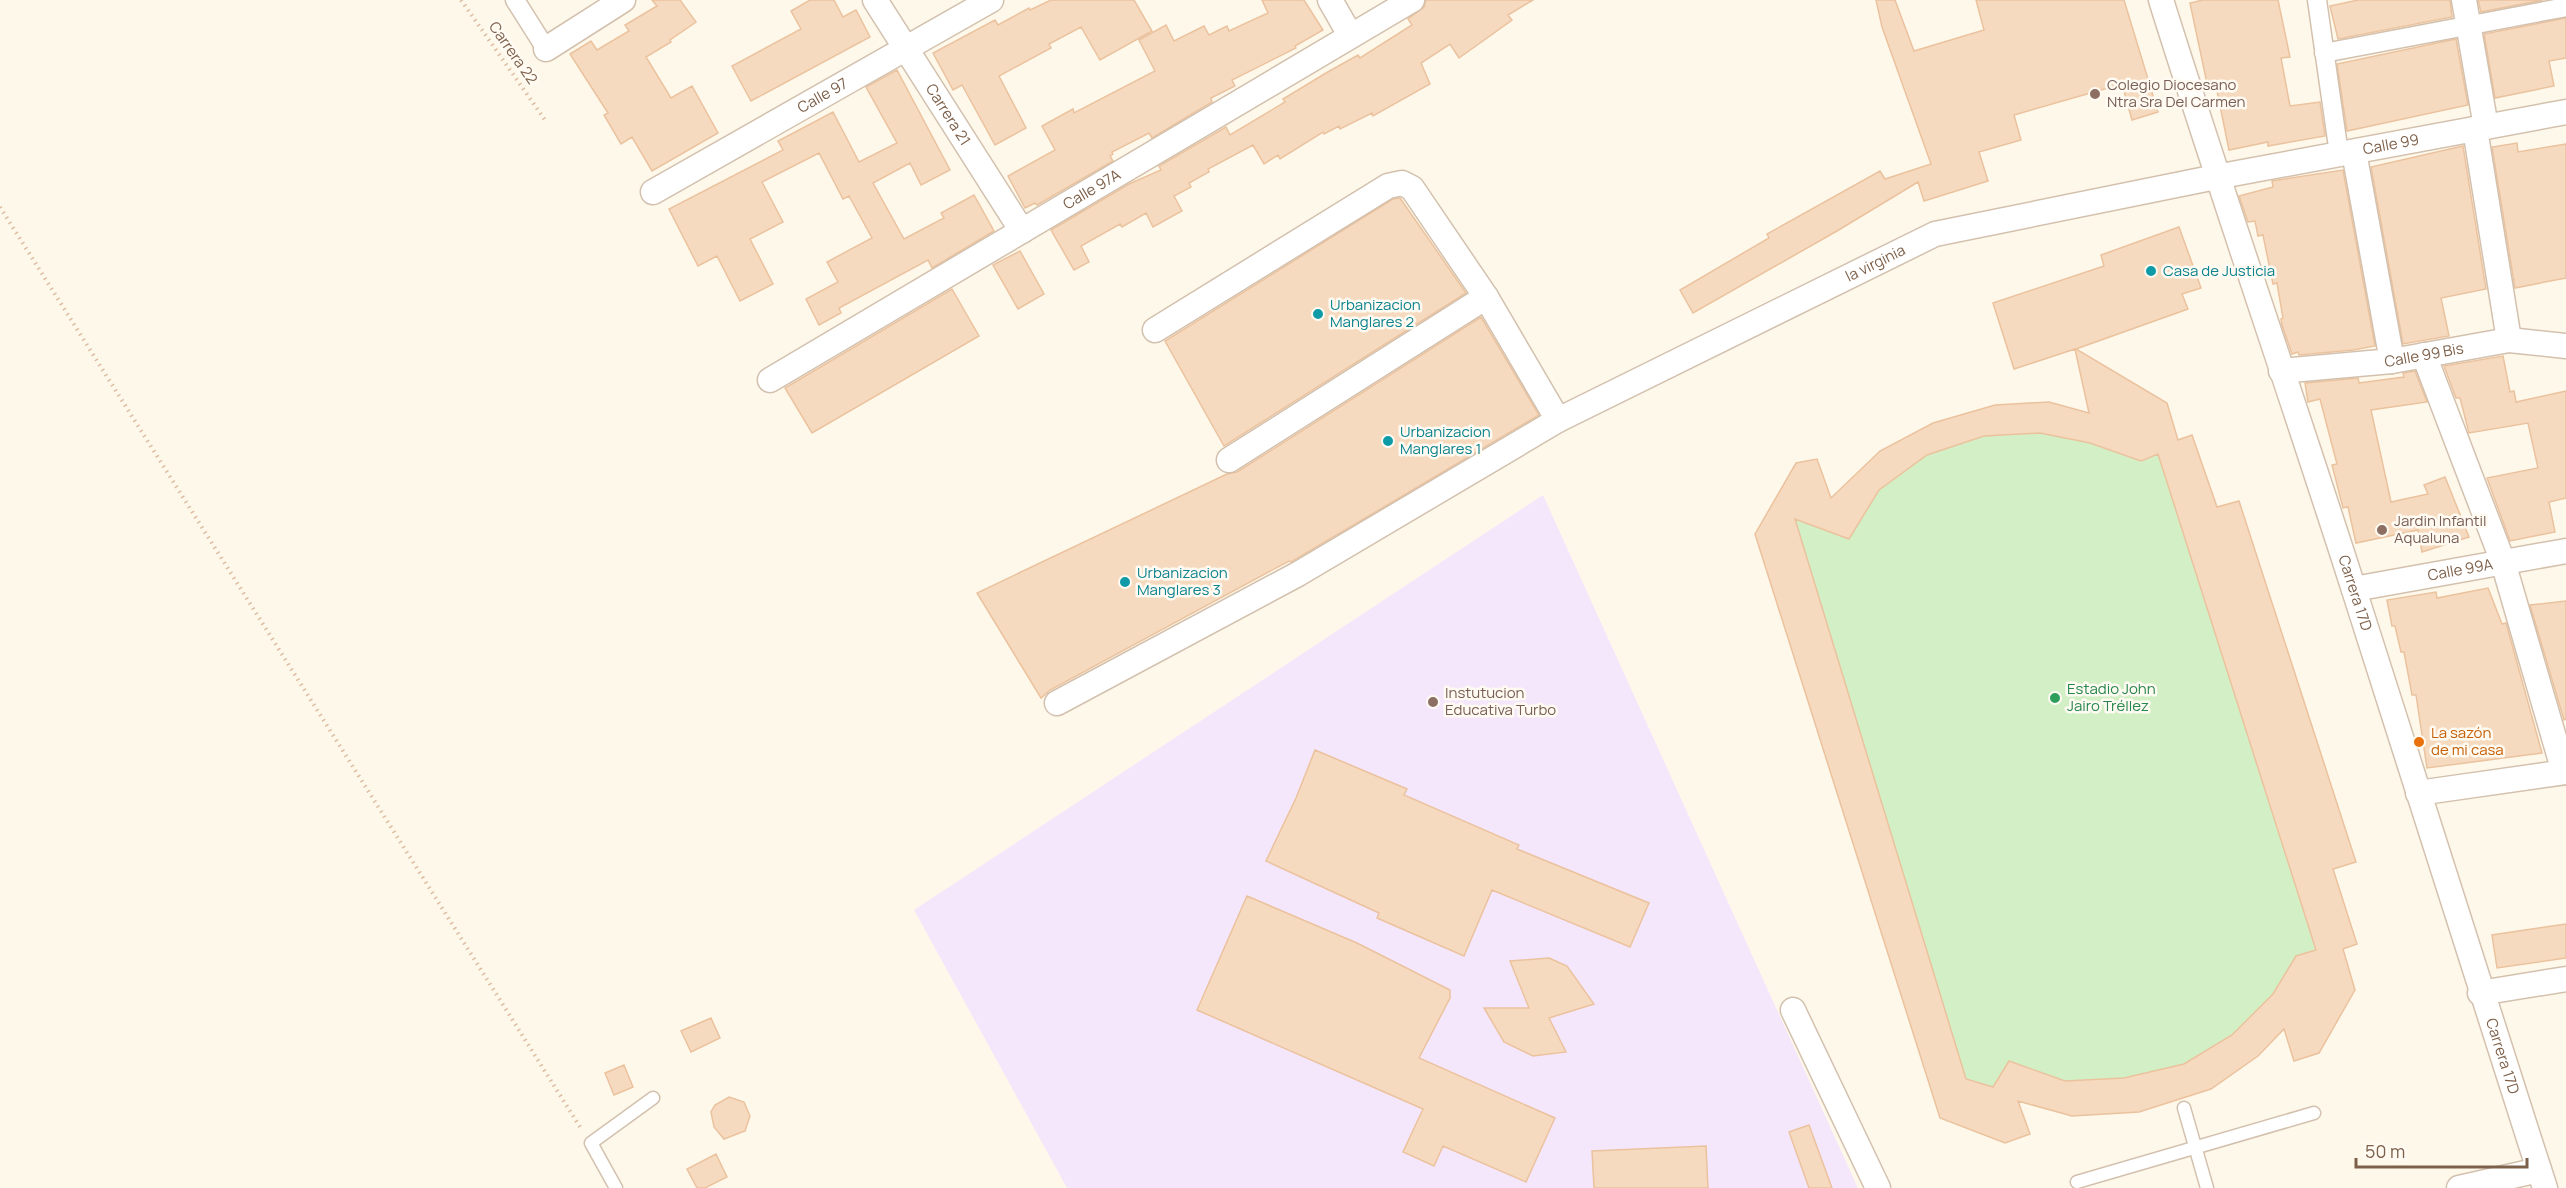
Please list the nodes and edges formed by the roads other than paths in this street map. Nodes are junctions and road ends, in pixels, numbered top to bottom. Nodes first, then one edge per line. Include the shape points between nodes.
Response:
1 (515, 0) edge
2 (623, 0) edge
3 (875, 0) edge
4 (991, 0) edge
5 (1330, 0) edge
6 (1412, 0) edge
7 (2161, 0) edge
8 (2317, 0) edge
9 (2463, 0) edge
10 (2566, 7) edge
11 (2468, 26) junction
12 (1350, 35) junction
13 (907, 48) junction
14 (546, 49) joint
15 (2324, 53) junction
16 (2566, 112) edge
17 (2481, 128) junction
18 (2347, 153) junction
19 (2216, 177) junction
20 (653, 192) dead end
21 (1022, 231) junction
22 (1486, 297) junction
23 (1155, 330) dead end
24 (2509, 340) junction
25 (2566, 346) edge
26 (2424, 355) junction
27 (2392, 362) junction
28 (2281, 370) junction
29 (770, 380) dead end
30 (1558, 420) junction
31 (1229, 460) dead end
32 (2566, 550) edge
33 (2503, 562) junction
34 (2354, 589) junction
35 (1057, 703) dead end
36 (2565, 772) edge
37 (2418, 793) junction
38 (2566, 980) edge
39 (2480, 993) junction
40 (1793, 1010) dead end
41 (653, 1098) dead end
42 (2184, 1108) dead end
43 (2314, 1113) dead end
44 (2195, 1147) junction
45 (2542, 1179) edge
46 (2077, 1182) dead end
47 (616, 1188) edge
48 (1878, 1188) edge
49 (2207, 1188) edge
50 (2459, 1188) edge

1 - 14 street
2 - 14 street
3 - 13 street, Carrera 21
4 - 13 street, Calle 97
5 - 12 street
6 - 12 street, Calle 97A
7 - 19 street, Carrera 17D
8 - 15 street
9 - 11 street
10 - 11 street
11 - 15 street
11 - 17 street
12 - 21 street, Calle 97A
13 - 20 street, Calle 97
13 - 21 street, Carrera 21
15 - 18 street
16 - 17 street, Calle 99
17 - 18 street, Calle 99
17 - 24 street
18 - 19 street, Calle 99
18 - 27 street
19 - 28 street, Carrera 17D
19 - 30 street, la virginia via 1935,234
21 - 29 street, Calle 97A
22 - 23 street via 1412,188 1402,183 1388,186
22 - 30 street
22 - 31 street
24 - 25 street, Calle 99 Bis
24 - 26 street, Calle 99 Bis
26 - 27 street, Calle 99 Bis
26 - 33 street
27 - 28 street, Calle 99 Bis
28 - 34 street, Carrera 17D
30 - 35 street, la virginia via 1298,574
32 - 33 street, Calle 99A
33 - 34 street, Calle 99A
33 - 36 street
34 - 37 street, Carrera 17D
36 - 37 street
37 - 39 street, Carrera 17D
38 - 39 street
39 - 45 street, Carrera 17D
40 - 48 street
41 - 47 lane via 591,1143
42 - 44 lane
43 - 44 lane
44 - 46 lane
44 - 49 lane
45 - 50 street

